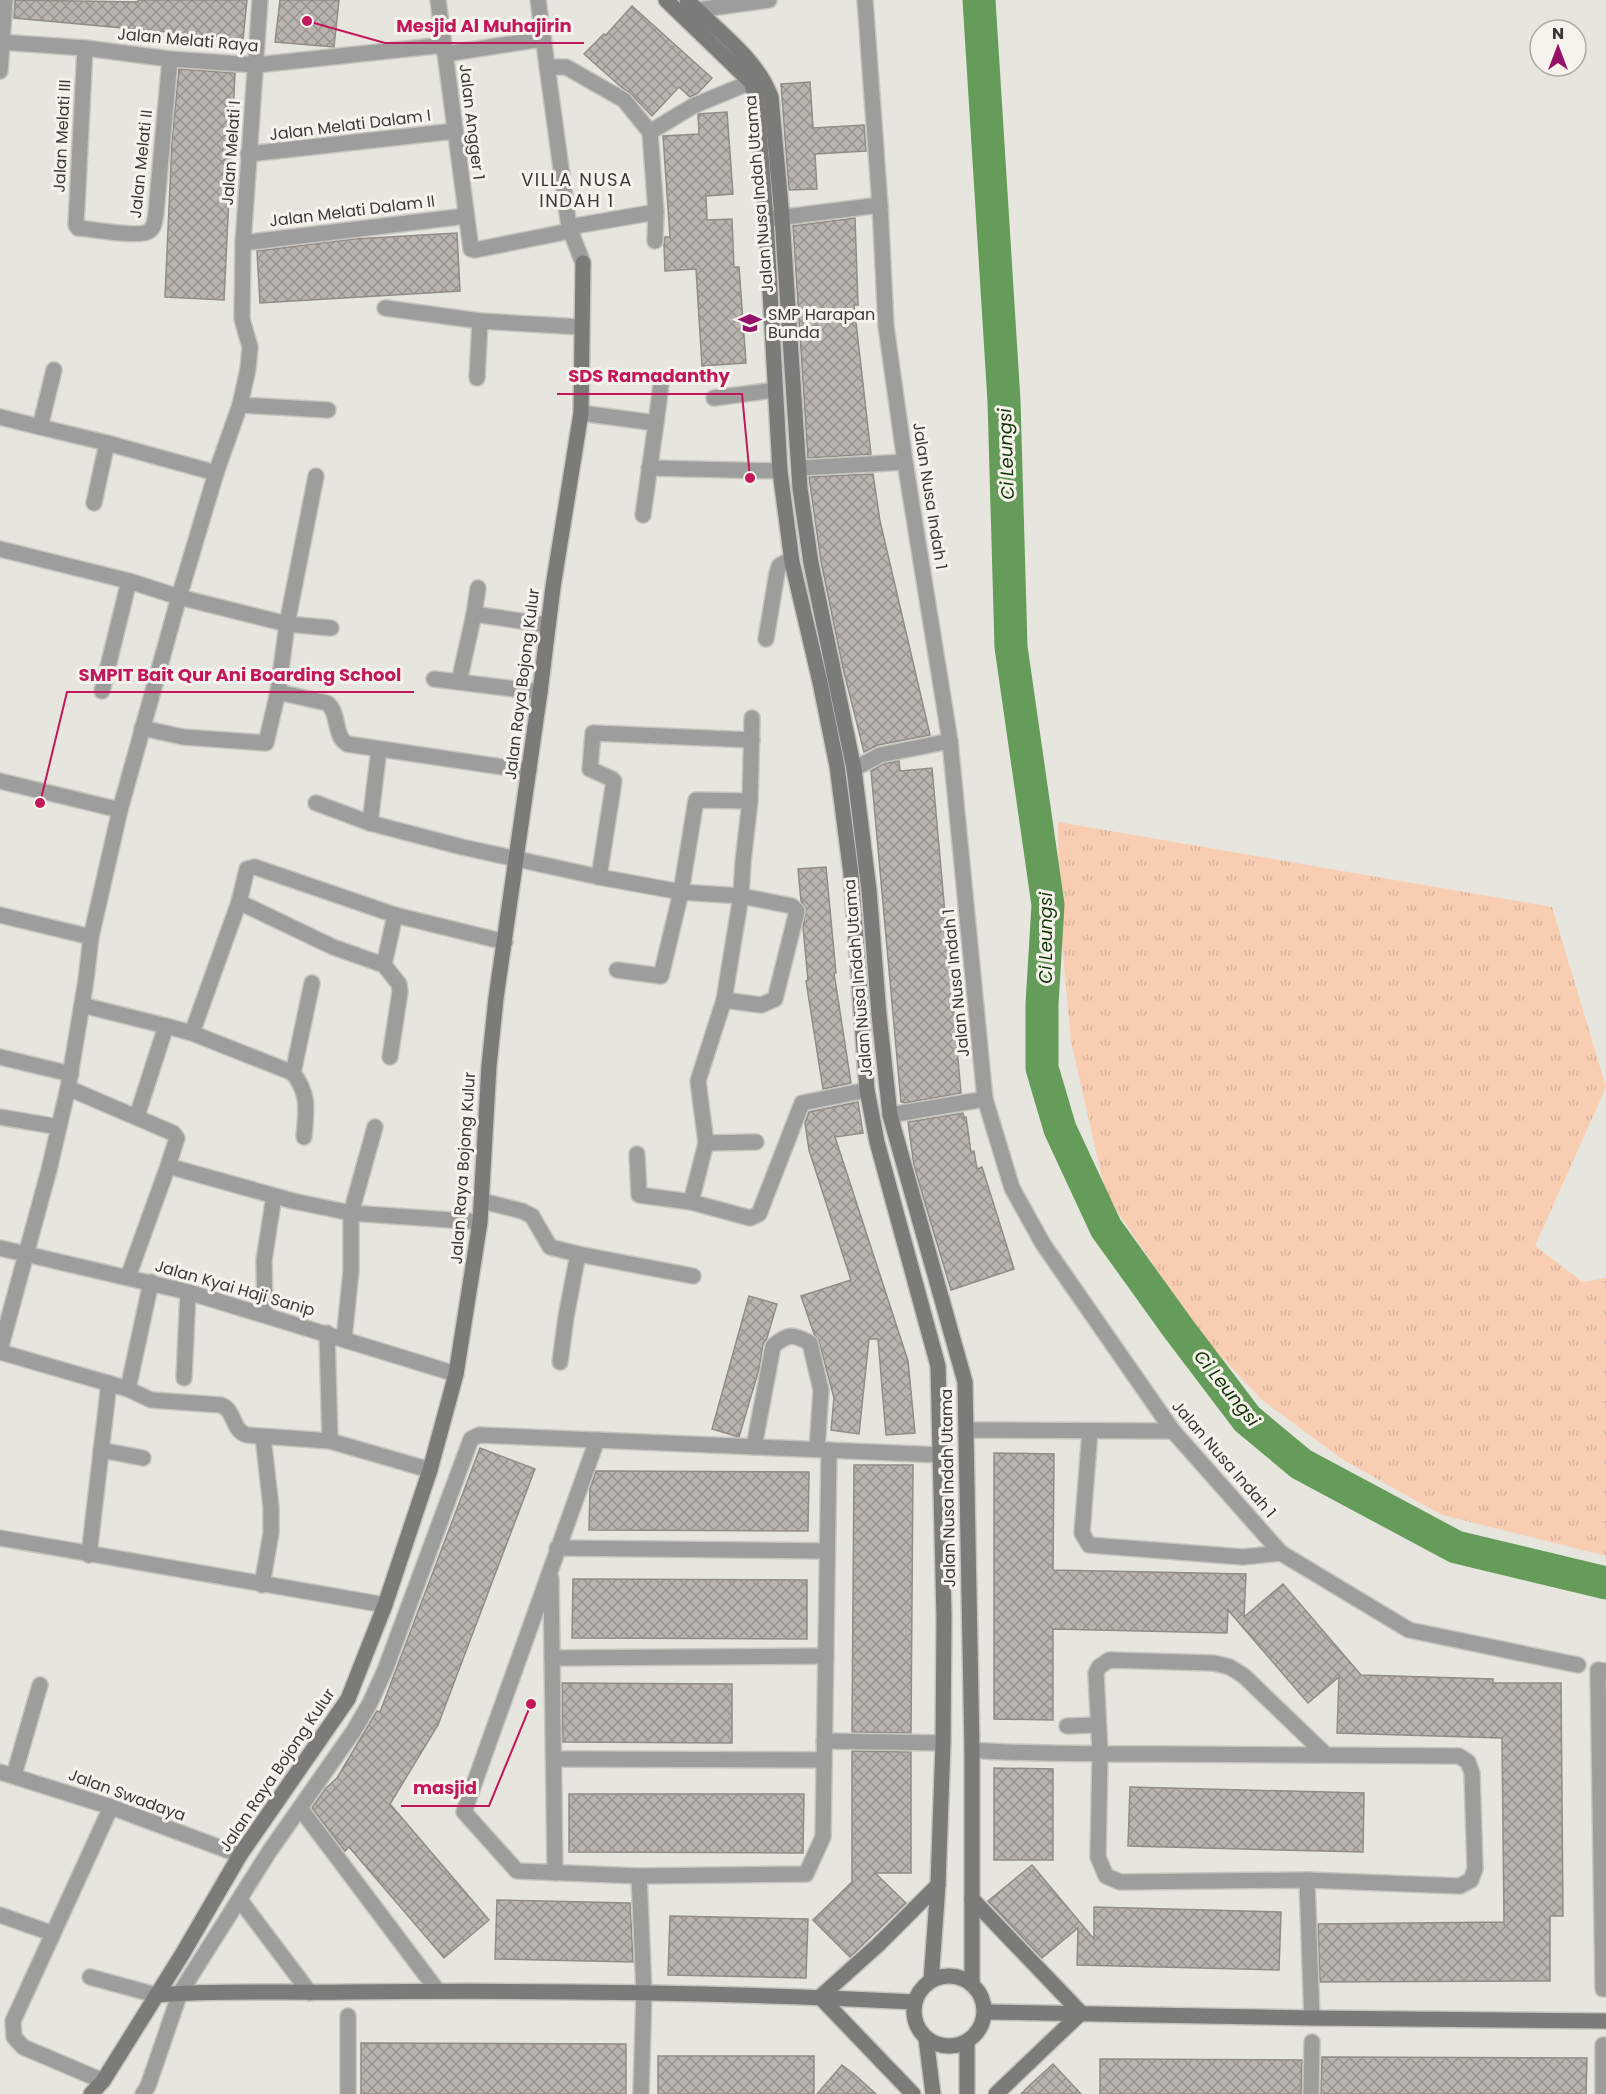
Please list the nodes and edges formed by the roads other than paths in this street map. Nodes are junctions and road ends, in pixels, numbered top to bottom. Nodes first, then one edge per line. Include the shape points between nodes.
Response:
1 (5, 0) edge
2 (260, 0) edge
3 (438, 0) edge
4 (538, 0) edge
5 (666, 0) edge
6 (769, 0) edge
7 (865, 0) edge
8 (692, 5) edge
9 (542, 39) junction
10 (1, 43) edge
11 (85, 48) junction
12 (444, 50) junction
13 (170, 59) junction
14 (256, 65) junction
15 (547, 67) junction
16 (0, 71) edge
17 (751, 82) junction
18 (455, 130) junction
19 (650, 132) junction
20 (248, 154) junction
21 (880, 205) junction
22 (656, 212) junction
23 (466, 216) junction
24 (782, 217) junction
25 (766, 219) junction
26 (76, 225) joint
27 (569, 229) junction
28 (655, 242) dead end
29 (243, 243) junction
30 (385, 308) dead end
31 (480, 321) junction
32 (581, 327) junction
33 (54, 370) dead end
34 (477, 378) dead end
35 (662, 384) dead end
36 (775, 390) junction
37 (714, 398) dead end
38 (240, 405) junction
39 (328, 410) dead end
40 (581, 413) junction
41 (0, 417) edge
42 (656, 423) junction
43 (40, 427) junction
44 (107, 443) junction
45 (905, 462) junction
46 (649, 468) junction
47 (800, 468) junction
48 (780, 471) junction
49 (216, 473) junction
50 (316, 476) dead end
51 (94, 503) dead end
52 (643, 515) dead end
53 (0, 549) edge
54 (792, 562) junction
55 (129, 581) junction
56 (478, 588) dead end
57 (179, 597) junction
58 (474, 614) junction
59 (287, 624) junction
60 (548, 625) junction
61 (331, 628) dead end
62 (766, 639) dead end
63 (434, 679) dead end
64 (459, 682) junction
65 (102, 691) dead end
66 (278, 692) junction
67 (540, 692) junction
68 (752, 718) dead end
69 (141, 728) junction
70 (752, 740) junction
71 (950, 741) junction
72 (379, 749) junction
73 (854, 770) junction
74 (529, 771) junction
75 (0, 781) edge
76 (750, 801) junction
77 (316, 803) dead end
78 (120, 810) junction
79 (370, 823) junction
80 (517, 858) junction
81 (599, 877) junction
82 (681, 892) junction
83 (741, 896) junction
84 (239, 902) junction
85 (0, 915) edge
86 (395, 915) junction
87 (91, 937) junction
88 (506, 942) junction
89 (384, 964) junction
90 (617, 970) dead end
91 (312, 983) dead end
92 (724, 1000) junction
93 (82, 1005) junction
94 (863, 1015) junction
95 (879, 1015) junction
96 (166, 1026) junction
97 (192, 1033) junction
98 (0, 1057) edge
99 (390, 1057) dead end
100 (294, 1073) junction
101 (69, 1081) junction
102 (867, 1090) junction
103 (985, 1099) junction
104 (891, 1114) junction
105 (137, 1116) junction
106 (0, 1117) edge
107 (58, 1127) junction
108 (375, 1127) dead end
109 (304, 1137) dead end
110 (756, 1142) dead end
111 (706, 1143) junction
112 (637, 1154) dead end
113 (168, 1166) junction
114 (274, 1196) junction
115 (482, 1201) junction
116 (691, 1202) junction
117 (351, 1213) junction
118 (480, 1222) junction
119 (0, 1248) edge
120 (27, 1253) junction
121 (578, 1254) junction
122 (693, 1276) dead end
123 (128, 1277) junction
124 (150, 1282) junction
125 (188, 1292) junction
126 (265, 1314) junction
127 (327, 1333) junction
128 (344, 1338) junction
129 (0, 1351) edge
130 (560, 1362) dead end
131 (456, 1374) junction
132 (184, 1378) dead end
133 (109, 1383) junction
134 (128, 1389) junction
135 (967, 1430) junction
136 (1090, 1431) junction
137 (1173, 1431) junction
138 (263, 1437) junction
139 (597, 1440) junction
140 (330, 1441) junction
141 (754, 1447) junction
142 (101, 1450) junction
143 (823, 1450) junction
144 (941, 1455) junction
145 (143, 1458) dead end
146 (430, 1470) junction
147 (0, 1538) edge
148 (557, 1548) junction
149 (827, 1551) junction
150 (1281, 1552) junction
151 (89, 1555) junction
152 (551, 1566) junction
153 (262, 1585) junction
154 (385, 1605) junction
155 (826, 1656) junction
156 (552, 1658) junction
157 (1578, 1665) dead end
158 (1606, 1671) edge
159 (40, 1685) dead end
160 (1098, 1725) junction
161 (1067, 1726) dead end
162 (824, 1741) junction
163 (943, 1743) junction
164 (972, 1750) junction
165 (1100, 1754) junction
166 (1325, 1754) junction
167 (554, 1759) junction
168 (824, 1760) junction
169 (7, 1773) edge
170 (111, 1807) junction
171 (300, 1808) junction
172 (240, 1855) junction
173 (555, 1873) junction
174 (639, 1876) junction
175 (1307, 1880) junction
176 (938, 1885) junction
177 (972, 1899) junction
178 (240, 1900) junction
179 (0, 1915) edge
180 (51, 1933) junction
181 (90, 1977) dead end
182 (931, 1981) junction
183 (972, 1983) junction
184 (1603, 1989) dead end
185 (437, 1990) junction
186 (644, 1992) junction
187 (180, 1993) junction
188 (310, 1993) junction
189 (156, 1995) junction
190 (820, 1997) junction
191 (914, 2002) junction
192 (985, 2012) junction
193 (1081, 2013) junction
194 (348, 2016) dead end
195 (1312, 2018) junction
196 (1606, 2021) edge
197 (926, 2038) junction
198 (967, 2042) junction
199 (1312, 2042) dead end
200 (1603, 2045) dead end
201 (103, 2080) junction
202 (91, 2094) edge
203 (143, 2094) edge
204 (348, 2094) edge
205 (641, 2094) edge
206 (914, 2094) edge
207 (933, 2094) edge
208 (967, 2094) edge
209 (996, 2094) edge
210 (1311, 2094) edge
211 (1603, 2094) edge

1 - 10 street
2 - 14 street, Jalan Melati I
3 - 12 street, Jalan Angger 1
4 - 9 street
5 - 17 street, Jalan Nusa Indah Utama
6 - 8 street
7 - 21 street, Jalan Nusa Indah 1
8 - 24 street, Jalan Nusa Indah Utama via 765,81 771,97
9 - 12 street, Jalan Melati Raya
9 - 15 street
10 - 11 street, Jalan Melati Raya
10 - 16 street
11 - 13 street, Jalan Melati Raya
11 - 26 street, Jalan Melati III
12 - 14 street, Jalan Melati Raya
12 - 18 street, Jalan Angger 1
13 - 14 street, Jalan Melati Raya
13 - 26 street, Jalan Melati II via 152,227 136,233
14 - 20 street, Jalan Melati I
15 - 19 street via 566,67 624,100
15 - 27 street
17 - 19 street via 693,106
17 - 25 street, Jalan Nusa Indah Utama via 757,103
18 - 20 street, Jalan Melati Dalam I
18 - 23 street, Jalan Angger 1
19 - 22 street
20 - 29 street, Jalan Melati I
21 - 24 street
21 - 45 street, Jalan Nusa Indah 1 via 886,326
22 - 27 street
22 - 28 street
23 - 27 street, Jalan Angger 1 via 471,249 475,250
23 - 29 street, Jalan Melati Dalam II
24 - 25 street
24 - 47 street, Jalan Nusa Indah Utama
25 - 36 street, Jalan Nusa Indah Utama
27 - 32 street, Jalan Raya Bojong Kulur via 583,262
29 - 38 street, Jalan Melati I via 242,319 250,347
30 - 31 street
31 - 32 street
31 - 34 street
32 - 40 street, Jalan Raya Bojong Kulur
33 - 43 street
35 - 42 street
36 - 37 street
36 - 48 street, Jalan Nusa Indah Utama
38 - 39 street
38 - 49 street, Jalan Melati I
40 - 42 street
40 - 60 street, Jalan Raya Bojong Kulur
41 - 43 street
42 - 46 street
43 - 44 street
44 - 49 street
44 - 51 street
45 - 47 street
45 - 71 street, Jalan Nusa Indah 1
46 - 48 street
46 - 52 street
47 - 73 street, Jalan Nusa Indah Utama via 811,563
48 - 54 street, Jalan Nusa Indah Utama
49 - 57 street, Jalan Melati I
50 - 59 street
53 - 55 street
54 - 62 street via 779,566
54 - 94 street, Jalan Nusa Indah Utama via 837,766
55 - 57 street
55 - 65 street
56 - 58 street
57 - 59 street
57 - 69 street, Jalan Melati I
58 - 60 street
58 - 64 street
59 - 61 street
59 - 66 street
60 - 67 street, Jalan Raya Bojong Kulur
63 - 64 street
64 - 67 street
66 - 69 street via 266,743 183,738
66 - 72 street via 327,703 342,741
67 - 74 street, Jalan Raya Bojong Kulur
68 - 70 street
69 - 78 street, Jalan Melati I
70 - 76 street
70 - 81 street via 593,732 590,769 614,781
71 - 73 street via 880,755
71 - 103 street, Jalan Nusa Indah 1
72 - 74 street
72 - 79 street
73 - 95 street, Jalan Nusa Indah Utama
74 - 80 street, Jalan Raya Bojong Kulur
75 - 78 street
76 - 82 street via 696,800
76 - 83 street
77 - 79 street
78 - 87 street, Jalan Melati I
79 - 80 street via 462,848
80 - 81 street
80 - 88 street, Jalan Raya Bojong Kulur
81 - 82 street
82 - 83 street
82 - 90 street via 662,976
83 - 92 street
83 - 92 street via 792,906 797,911 775,999 761,1005
84 - 86 street via 247,869 255,867
84 - 89 street via 333,946
84 - 97 street
85 - 87 street
86 - 88 street
86 - 89 street
87 - 93 street, Jalan Melati I
88 - 115 street, Jalan Raya Bojong Kulur via 489,1066
89 - 99 street via 399,984 400,992
91 - 100 street
92 - 111 street via 698,1081
93 - 96 street
93 - 101 street, Jalan Melati I
94 - 95 street
94 - 102 street, Jalan Nusa Indah Utama
95 - 104 street, Jalan Nusa Indah Utama
96 - 97 street
96 - 105 street
97 - 100 street
98 - 101 street
100 - 109 street via 305,1095
101 - 105 street
101 - 107 street, Jalan Melati I
102 - 116 street via 802,1103 759,1214 750,1218
102 - 144 street, Jalan Nusa Indah Utama via 938,1366
103 - 104 street
103 - 137 street, Jalan Nusa Indah 1 via 1012,1188 1043,1244
104 - 135 street, Jalan Nusa Indah Utama via 963,1372
105 - 113 street via 175,1135 177,1142
106 - 107 street
107 - 120 street, Jalan Melati I
108 - 117 street
110 - 111 street
111 - 116 street
112 - 116 street via 639,1195
113 - 114 street
113 - 123 street
114 - 117 street
114 - 126 street via 264,1260
115 - 118 street, Jalan Raya Bojong Kulur
115 - 121 street via 522,1210 532,1216 550,1246
117 - 118 street
117 - 128 street via 351,1271
118 - 131 street, Jalan Raya Bojong Kulur
119 - 120 street, Jalan Kyai Haji Sanip
120 - 123 street, Jalan Kyai Haji Sanip
120 - 129 street, Jalan Melati I
121 - 122 street
121 - 130 street
123 - 124 street, Jalan Kyai Haji Sanip
124 - 125 street, Jalan Kyai Haji Sanip
124 - 134 street
125 - 126 street, Jalan Kyai Haji Sanip
125 - 132 street
126 - 127 street, Jalan Kyai Haji Sanip
127 - 128 street, Jalan Kyai Haji Sanip
127 - 140 street
128 - 131 street, Jalan Kyai Haji Sanip
129 - 133 street
131 - 146 street, Jalan Raya Bojong Kulur
133 - 134 street
133 - 142 street
134 - 138 street via 150,1400 227,1407 240,1433
135 - 136 street
135 - 164 street, Jalan Nusa Indah Utama
136 - 137 street
136 - 150 street via 1082,1533 1089,1545 1243,1557
137 - 150 street, Jalan Nusa Indah 1
138 - 140 street
138 - 153 street via 271,1533
139 - 141 street
139 - 148 street
139 - 171 street via 479,1435 471,1438 386,1670 352,1732
140 - 146 street
141 - 143 street
141 - 143 street via 773,1346 785,1336 797,1336 810,1343 822,1390
142 - 145 street
142 - 151 street
143 - 144 street
143 - 149 street
144 - 163 street, Jalan Nusa Indah Utama
146 - 154 street, Jalan Raya Bojong Kulur
147 - 151 street
148 - 149 street
148 - 152 street
149 - 155 street
150 - 157 street, Jalan Nusa Indah 1 via 1410,1630
151 - 153 street
152 - 156 street
152 - 173 street via 464,1812 517,1871
153 - 154 street
154 - 172 street, Jalan Raya Bojong Kulur via 348,1699
155 - 156 street
155 - 162 street
156 - 167 street
158 - 184 street via 1598,1670
159 - 169 street
160 - 161 street
160 - 165 street
160 - 166 street via 1096,1673 1103,1662 1214,1663 1244,1676
162 - 163 street
162 - 168 street
163 - 176 street, Jalan Nusa Indah Utama
164 - 165 street
164 - 177 street, Jalan Nusa Indah Utama
165 - 166 street
165 - 175 street via 1098,1857 1106,1876 1120,1882
166 - 175 street via 1459,1756 1468,1762 1472,1773 1475,1869 1471,1880 1460,1886
167 - 168 street
167 - 173 street
168 - 174 street via 823,1837 806,1874
169 - 170 street, Jalan Swadaya
170 - 172 street, Jalan Swadaya
170 - 180 street
171 - 178 street
171 - 185 street
172 - 189 street, Jalan Raya Bojong Kulur
173 - 174 street
174 - 186 street
175 - 195 street
176 - 182 street, Jalan Nusa Indah Utama
176 - 190 street
177 - 183 street, Jalan Nusa Indah Utama
177 - 193 street
178 - 187 street
178 - 188 street
179 - 180 street
180 - 201 street via 13,2021 14,2037 23,2047
181 - 189 street
182 - 183 street via 952,1976
182 - 191 street
183 - 192 street via 984,2001
185 - 186 street
185 - 188 street
186 - 190 street
186 - 205 street
187 - 188 street
187 - 189 street
187 - 203 street
189 - 201 street, Jalan Raya Bojong Kulur
190 - 191 street
190 - 206 street
191 - 197 street via 915,2022
192 - 193 street
192 - 198 street via 983,2024
193 - 195 street
193 - 209 street
194 - 204 street
195 - 196 street
197 - 198 street via 953,2047
197 - 207 street
198 - 208 street
199 - 210 street
200 - 211 street
201 - 202 street, Jalan Raya Bojong Kulur

